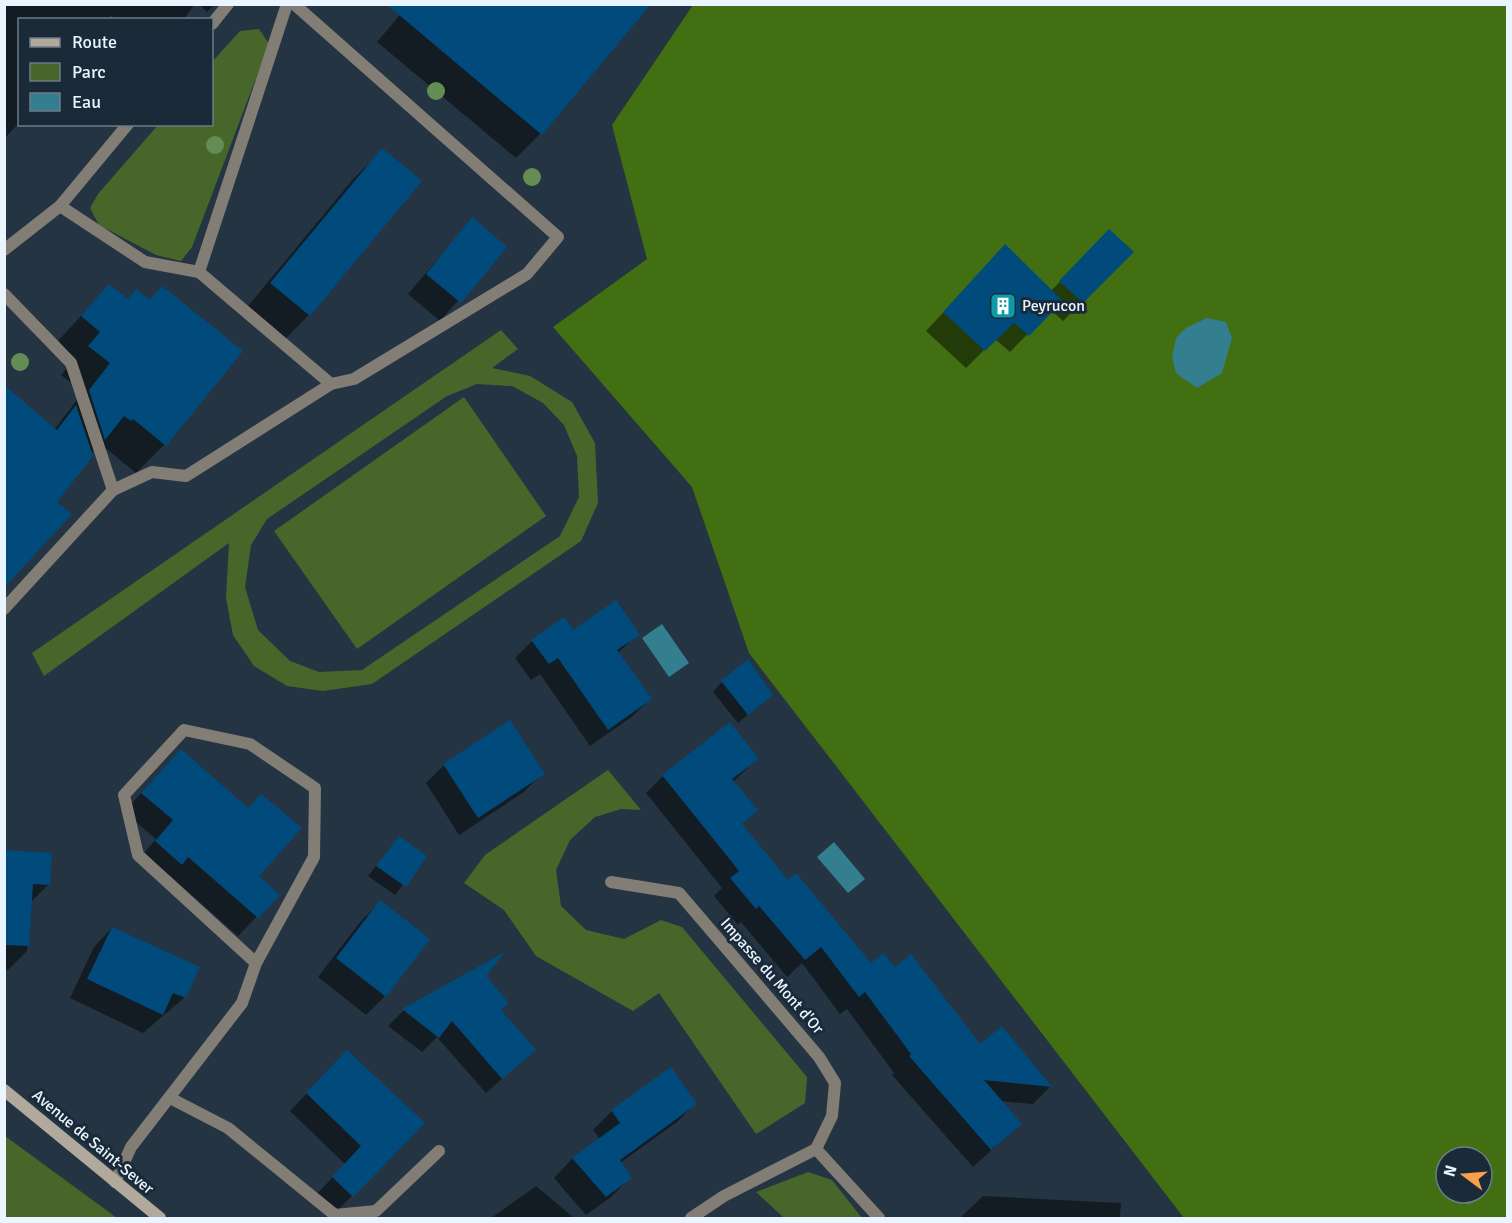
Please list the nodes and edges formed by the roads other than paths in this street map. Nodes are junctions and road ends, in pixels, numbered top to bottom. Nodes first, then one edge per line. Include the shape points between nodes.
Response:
1 (228, 4) edge
2 (287, 4) edge
3 (294, 4) edge
4 (213, 23) edge
5 (126, 126) edge
6 (60, 206) junction
7 (4, 250) edge
8 (199, 272) junction
9 (4, 294) edge
10 (331, 384) junction
11 (113, 490) junction
12 (4, 609) edge
13 (611, 882) dead end
14 (256, 963) junction
15 (4, 1090) edge
16 (170, 1098) junction
17 (816, 1149) junction
18 (439, 1151) dead end
19 (115, 1182) junction
20 (160, 1218) edge
21 (690, 1218) edge
22 (879, 1218) edge

1 - 4 street
2 - 8 street
3 - 10 street via 558,237 527,274 354,379
5 - 6 street
6 - 7 street
6 - 8 street via 145,262
8 - 10 street
9 - 11 street via 71,363
10 - 11 street via 186,476 152,472
11 - 12 street
13 - 17 street, Impasse du Mont d'Or via 679,893 819,1056 835,1083 832,1116
14 - 14 street via 314,857 315,788 249,744 184,730 124,795 138,855
14 - 16 street via 242,1004
15 - 19 main road, Avenue de Saint-Sever
16 - 18 street via 228,1128 335,1215 376,1211
16 - 19 street via 126,1155
17 - 21 street
17 - 22 street
19 - 20 main road, Avenue de Saint-Sever

